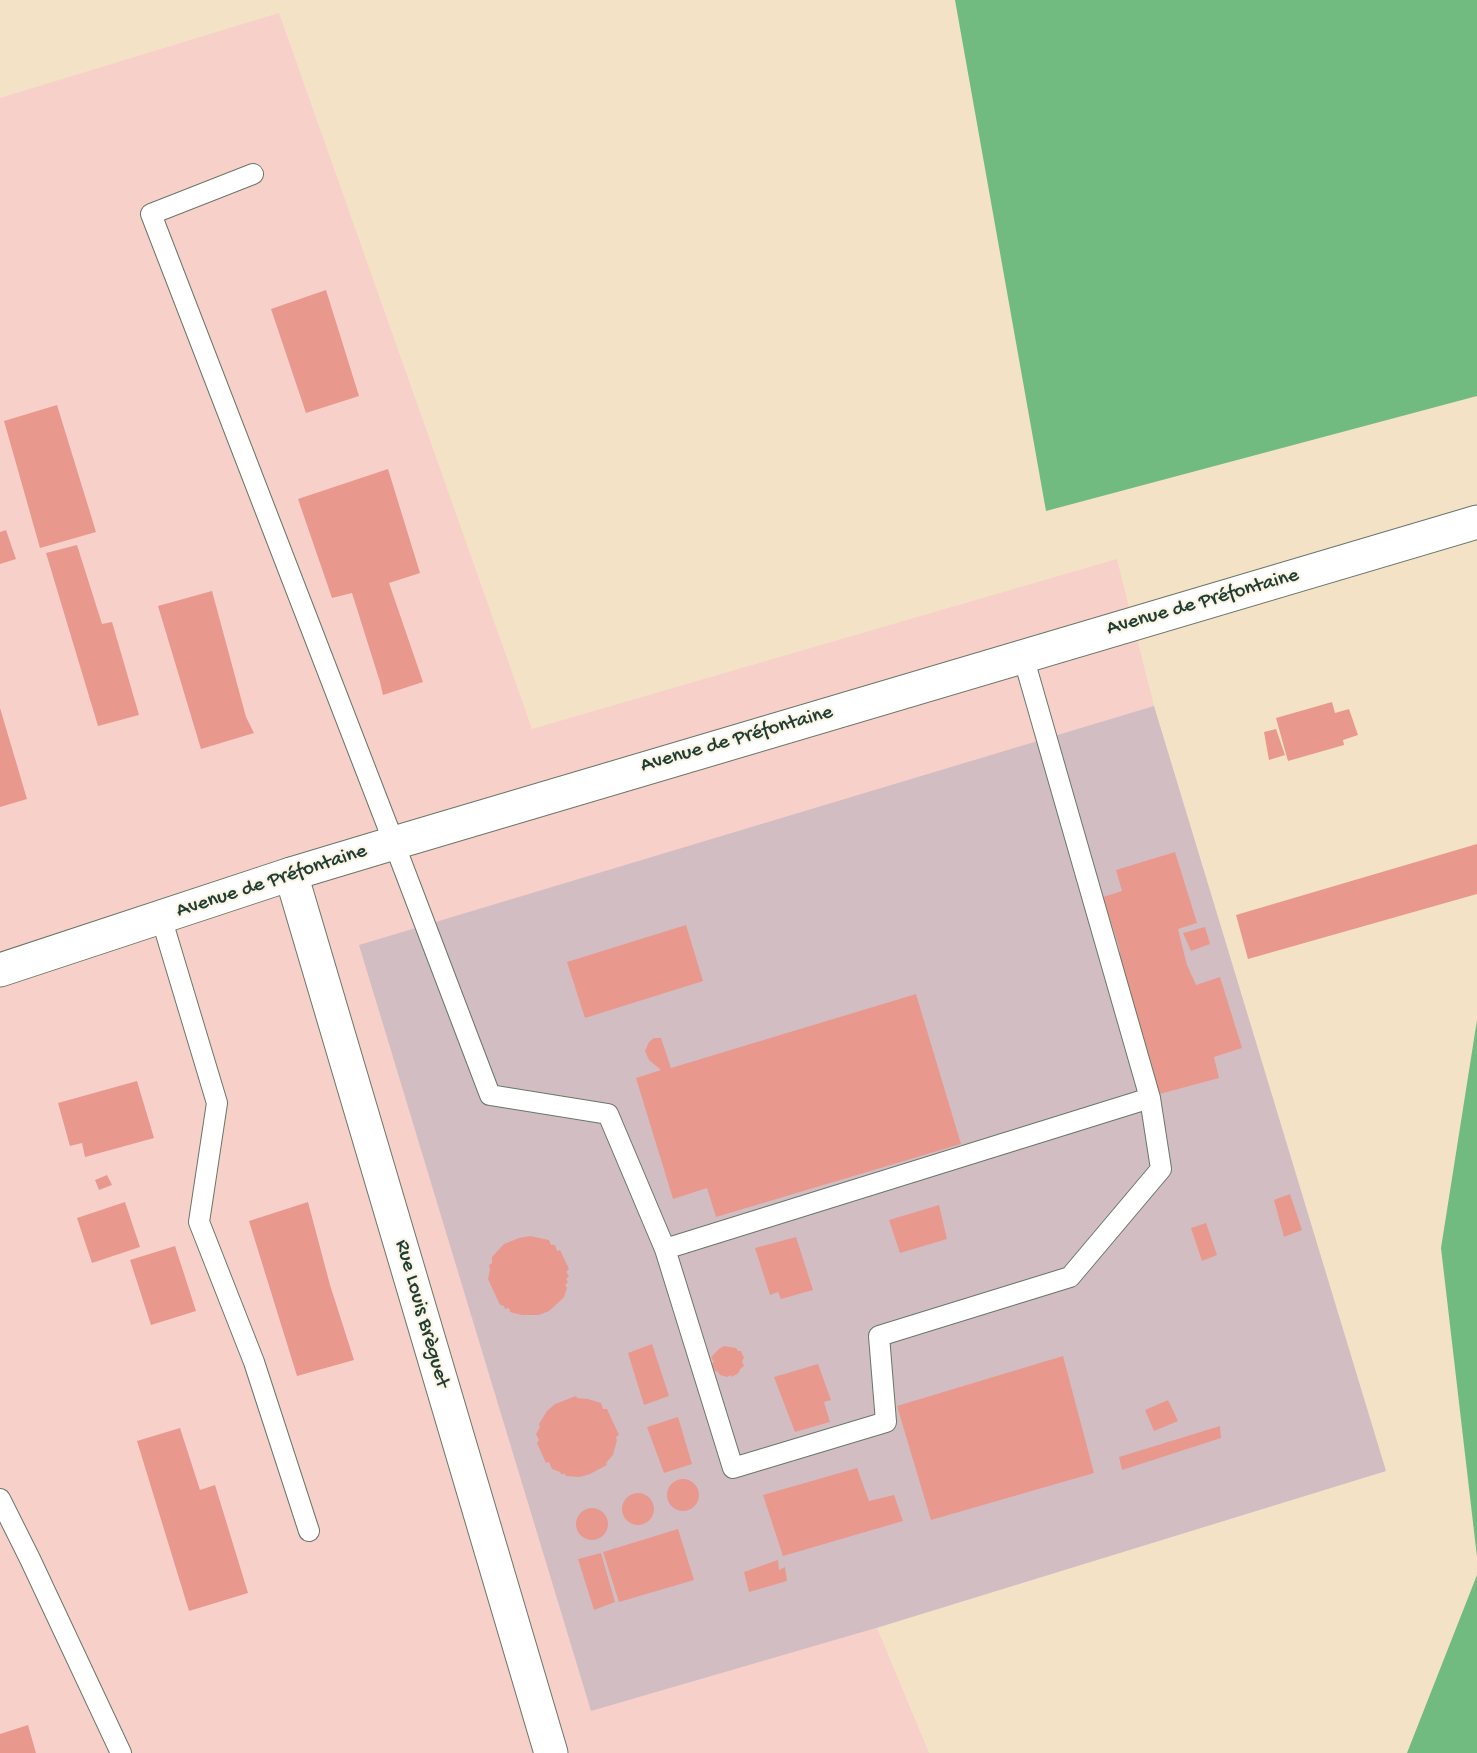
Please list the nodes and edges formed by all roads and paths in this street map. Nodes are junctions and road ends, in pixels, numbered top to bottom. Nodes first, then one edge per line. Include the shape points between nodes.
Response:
1 (253, 174) dead end
2 (1477, 522) edge
3 (1023, 656) junction
4 (394, 843) junction
5 (291, 874) junction
6 (161, 917) junction
7 (0, 970) edge
8 (1150, 1098) junction
9 (665, 1249) junction
10 (0, 1499) edge
11 (309, 1531) dead end
12 (121, 1753) edge
13 (551, 1753) edge

1 - 4 lane via 151,214
2 - 3 main road, Avenue de Préfontaine
3 - 4 main road, Avenue de Préfontaine
3 - 8 lane
4 - 5 main road, Avenue de Préfontaine
4 - 9 lane via 490,1095 608,1114
5 - 6 main road, Avenue de Préfontaine
5 - 13 main road, Rue Louis Brèguet
6 - 7 main road, Avenue de Préfontaine
6 - 11 lane via 217,1103 199,1222 254,1362
8 - 9 lane
8 - 9 lane via 1161,1169 1070,1277 879,1336 886,1422 733,1468
10 - 12 lane

